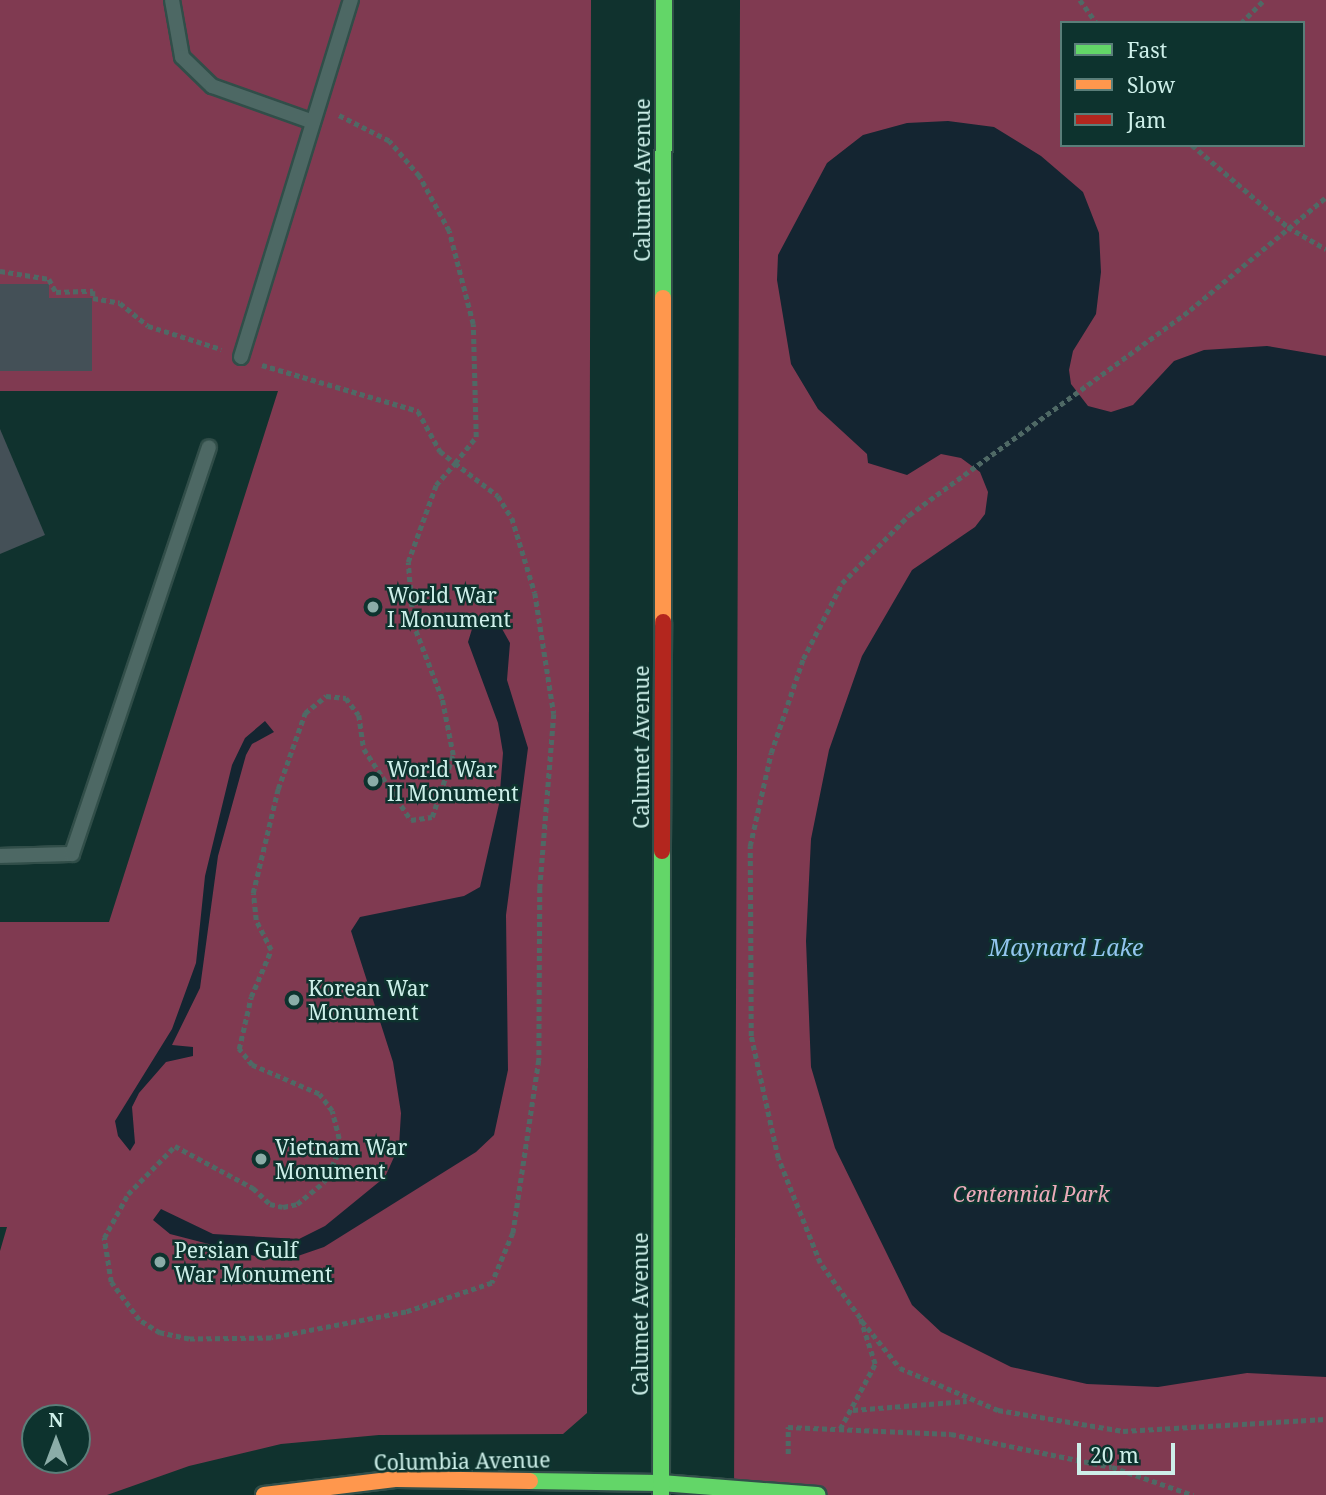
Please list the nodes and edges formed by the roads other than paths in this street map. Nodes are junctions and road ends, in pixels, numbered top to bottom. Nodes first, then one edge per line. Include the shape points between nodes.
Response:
1 (172, 0) edge
2 (351, 0) edge
3 (664, 0) edge
4 (316, 115) junction
5 (241, 358) dead end
6 (209, 447) dead end
7 (0, 856) edge
8 (661, 1489) edge
9 (264, 1495) edge
10 (818, 1495) edge

1 - 4 lane via 182,57 212,86
2 - 4 lane
3 - 8 main road, Calumet Avenue
4 - 5 lane
6 - 7 lane via 72,854
8 - 9 main road, Columbia Avenue via 397,1479
8 - 10 main road, Columbia Avenue

